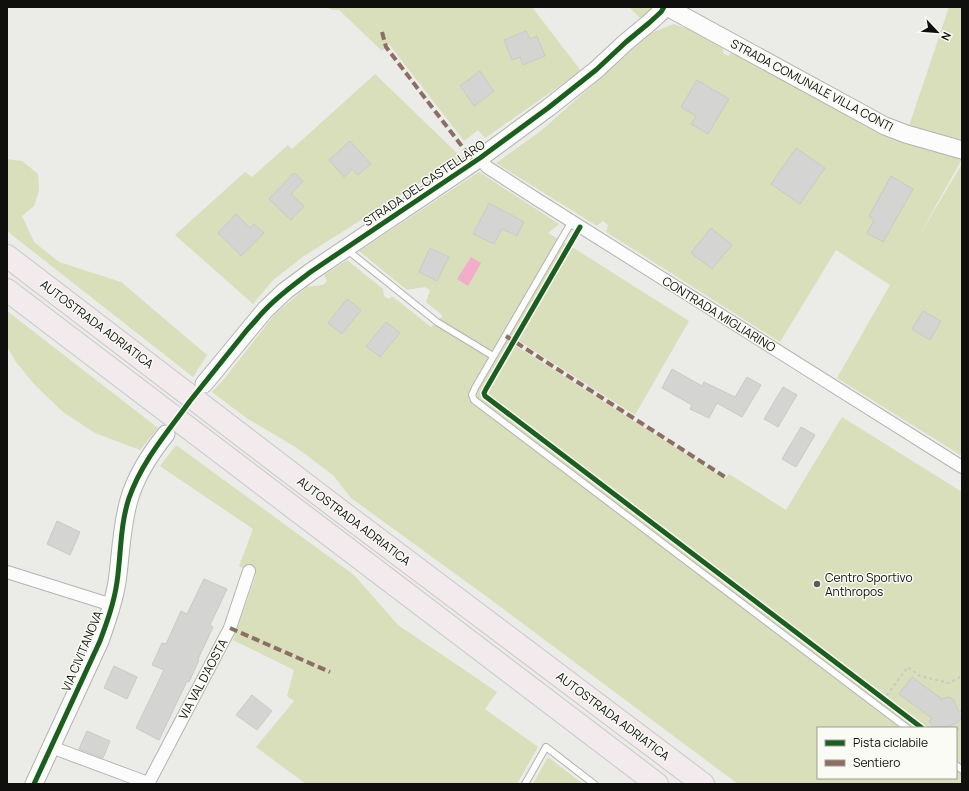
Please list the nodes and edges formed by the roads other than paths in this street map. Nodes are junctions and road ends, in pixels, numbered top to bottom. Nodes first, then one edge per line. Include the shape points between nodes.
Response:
1 (665, 7) edge
2 (962, 150) edge
3 (480, 158) junction
4 (572, 221) junction
5 (345, 248) junction
6 (7, 256) edge
7 (7, 290) edge
8 (494, 356) junction
9 (204, 384) dead end
10 (166, 434) dead end
11 (962, 467) edge
12 (249, 571) dead end
13 (7, 572) edge
14 (112, 605) junction
15 (906, 727) edge
16 (51, 748) junction
17 (148, 783) edge
18 (34, 784) edge
19 (525, 784) edge
20 (594, 784) edge
21 (657, 784) edge
22 (703, 784) edge

1 - 2 street, STRADA COMUNALE VILLA CONTI via 885,126
1 - 3 street, STRADA DEL CASTELLARO via 596,70
3 - 4 street, CONTRADA MIGLIARINO via 487,167
3 - 5 street, STRADA DEL CASTELLARO
4 - 8 lane
4 - 11 street, CONTRADA MIGLIARINO
5 - 8 lane via 437,322
5 - 9 street, STRADA DEL CASTELLARO via 285,291 265,310
6 - 22 highway, AUTOSTRADA ADRIATICA
7 - 21 highway
8 - 15 lane via 472,395 478,404
10 - 14 street, VIA CIVITANOVA via 143,466 129,500
12 - 17 street, VIA VAL D'AOSTA via 230,628
13 - 14 street, VIA CIVITANOVA
14 - 16 street, VIA CIVITANOVA via 100,640
16 - 17 street
16 - 18 street, VIA CIVITANOVA
19 - 20 lane via 546,747

